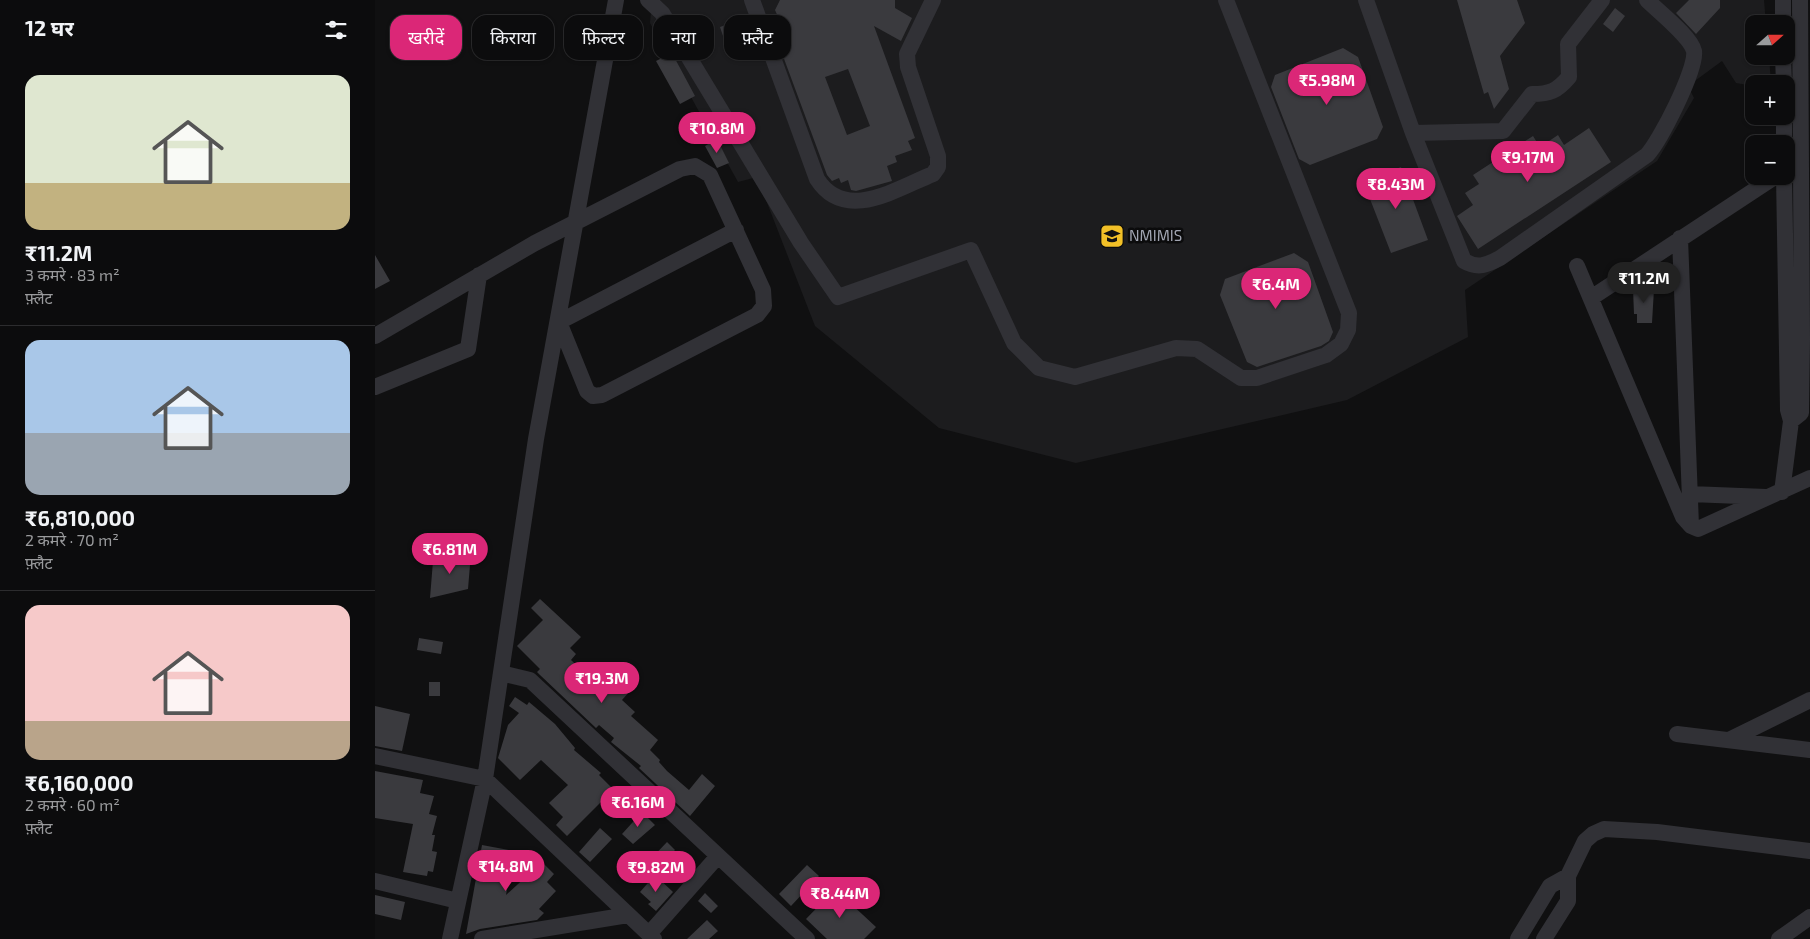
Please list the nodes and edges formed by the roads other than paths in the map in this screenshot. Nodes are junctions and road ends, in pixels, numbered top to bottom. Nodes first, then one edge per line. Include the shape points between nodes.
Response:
1 (616, 0) edge
2 (648, 0) edge
3 (752, 0) edge
4 (933, 0) edge
5 (1225, 0) edge
6 (1366, 0) edge
7 (1602, 0) edge
8 (1647, 0) edge
9 (1783, 0) edge
10 (1800, 2) edge
11 (1783, 15) edge
12 (1799, 105) edge
13 (1795, 124) edge
14 (1413, 132) junction
15 (1762, 185) edge
16 (1786, 185) edge
17 (575, 224) junction
18 (735, 230) junction
19 (1680, 238) junction
20 (1799, 238) edge
21 (1577, 266) dead end
22 (479, 275) junction
23 (1591, 298) junction
24 (559, 322) junction
25 (375, 336) edge
26 (1800, 340) edge
27 (375, 387) edge
28 (1800, 416) edge
29 (1810, 478) edge
30 (1690, 494) junction
31 (1777, 495) junction
32 (1691, 526) junction
33 (501, 673) junction
34 (1810, 700) edge
35 (1677, 734) dead end
36 (1729, 740) junction
37 (1810, 750) edge
38 (375, 756) edge
39 (485, 779) junction
40 (1810, 851) edge
41 (718, 856) junction
42 (1568, 876) junction
43 (375, 881) edge
44 (458, 901) junction
45 (628, 915) junction
46 (1810, 917) edge
47 (567, 932) edge
48 (651, 936) edge
49 (450, 939) edge
50 (482, 939) edge
51 (807, 939) edge
52 (1518, 939) edge
53 (1544, 939) edge
54 (1779, 939) edge

1 - 17 street
2 - 5 street via 661,13 801,243 838,297 971,250 1014,343 1039,368 1075,377 1176,348 1197,349 1241,378 1257,378 1326,355 1341,344 1348,330 1349,313
3 - 4 street via 817,179 825,191 849,202 875,197 933,174 938,167 938,156 908,67 907,54
6 - 14 street
7 - 14 street via 1568,44 1569,77 1559,89 1549,94 1532,94 1503,131
8 - 14 street via 1694,50 1694,64 1660,138 1647,156 1487,266 1474,266 1464,261
9 - 11 street
10 - 12 street
12 - 13 street
13 - 20 street
15 - 19 street
16 - 20 street
17 - 18 street via 680,169 695,166 710,175
17 - 22 street
17 - 24 street
18 - 24 street
18 - 24 street via 763,290 764,306 757,315 602,395 593,396 587,391
19 - 23 street
19 - 30 street
20 - 26 street
21 - 23 street
22 - 25 street
22 - 27 street via 468,349
23 - 32 street via 1683,517
24 - 33 street via 536,439
26 - 28 street
28 - 31 street
29 - 31 street
30 - 31 street
30 - 32 street
31 - 32 street via 1698,528
33 - 39 street
33 - 41 street via 530,680
34 - 36 street
35 - 36 street
36 - 37 street
38 - 39 street
39 - 44 street
39 - 45 street
40 - 42 street via 1657,832 1605,829 1585,841
41 - 48 street
41 - 51 street
42 - 52 street via 1550,886
42 - 53 street via 1568,901
43 - 44 street
44 - 49 street
45 - 47 street
45 - 48 street
46 - 54 street
47 - 50 street

